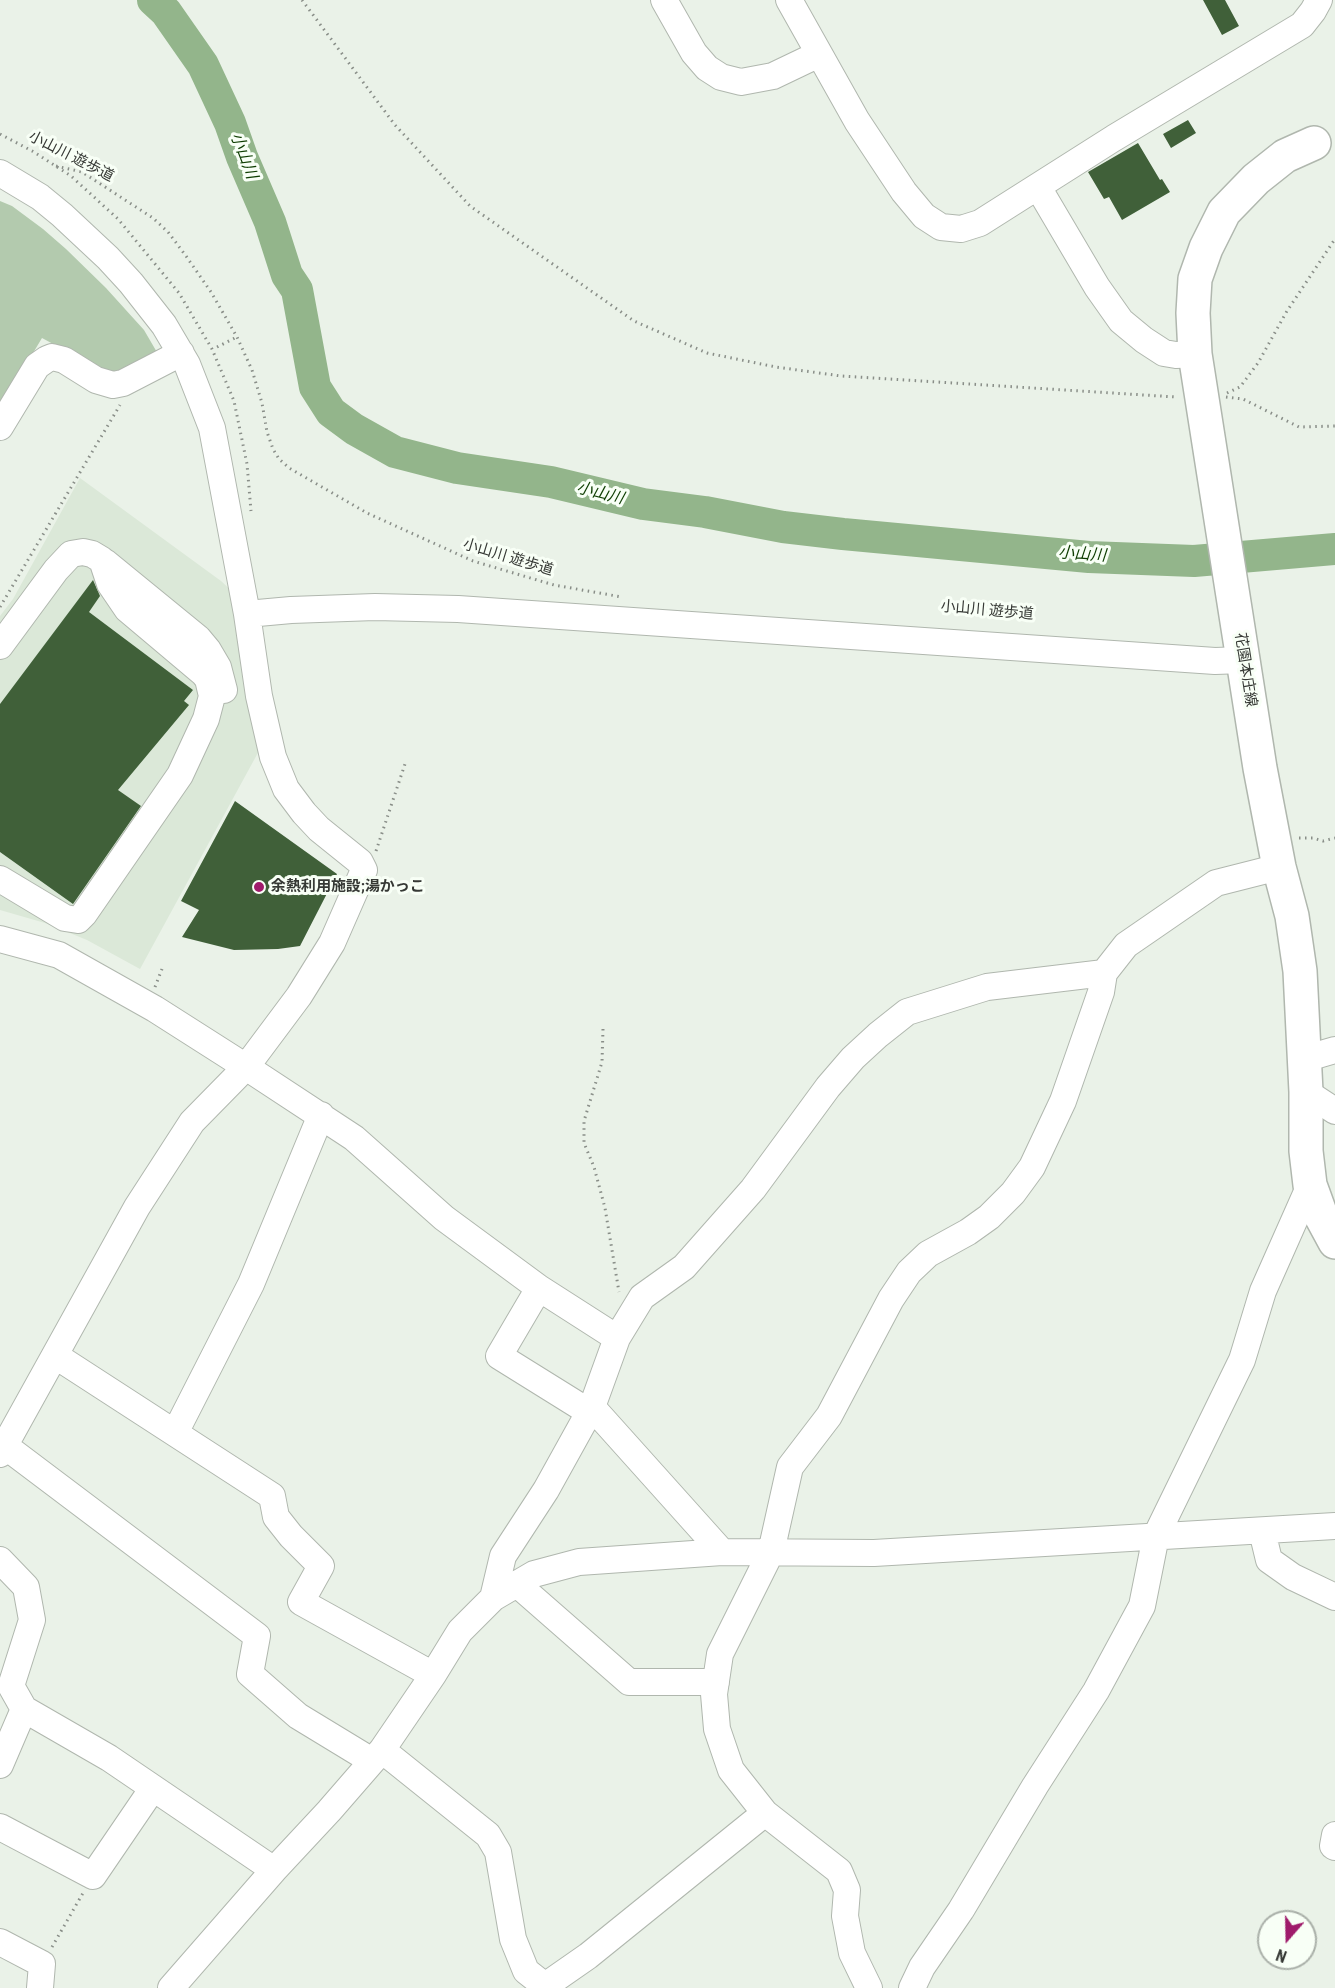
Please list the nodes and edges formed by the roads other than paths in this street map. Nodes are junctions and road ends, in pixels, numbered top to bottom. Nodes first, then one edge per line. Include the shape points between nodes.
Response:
1 (664, 0) edge
2 (789, 0) edge
3 (1319, 0) edge
4 (819, 54) junction
5 (1328, 138) edge
6 (0, 172) edge
7 (1038, 187) junction
8 (181, 352) junction
9 (1196, 354) junction
10 (0, 428) edge
11 (247, 614) junction
12 (0, 646) edge
13 (1241, 646) junction
14 (1277, 856) junction
15 (0, 879) edge
16 (0, 939) edge
17 (1104, 974) junction
18 (1335, 1050) edge
19 (1304, 1059) junction
20 (246, 1067) junction
21 (1306, 1092) junction
22 (1335, 1111) edge
23 (321, 1115) junction
24 (1310, 1185) junction
25 (1335, 1242) edge
26 (539, 1288) junction
27 (621, 1331) junction
28 (56, 1356) junction
29 (590, 1409) junction
30 (176, 1433) junction
31 (3, 1450) edge
32 (1335, 1526) edge
33 (1262, 1531) junction
34 (1156, 1536) junction
35 (722, 1552) junction
36 (771, 1552) junction
37 (0, 1560) edge
38 (517, 1584) junction
39 (1335, 1597) edge
40 (493, 1598) junction
41 (433, 1675) junction
42 (716, 1682) junction
43 (24, 1709) junction
44 (377, 1756) junction
45 (0, 1765) edge
46 (153, 1788) junction
47 (765, 1813) junction
48 (0, 1827) edge
49 (1335, 1835) edge
50 (1335, 1847) edge
51 (274, 1870) junction
52 (0, 1942) edge
53 (41, 1976) edge
54 (171, 1988) edge
55 (869, 1988) edge
56 (912, 1988) edge

1 - 4 street via 694,52 721,77 741,82 773,76
2 - 4 street
3 - 7 street via 1302,25
4 - 7 street via 904,192 924,216 941,227 961,229 980,224
5 - 9 main road, 花園本庄線 via 1285,156 1224,212 1195,279 1192,313
6 - 8 street via 40,197 108,258 153,310
7 - 9 street via 1121,321 1164,353
8 - 10 street via 113,385 96,380 64,360 46,359
8 - 11 street via 212,428
9 - 13 main road, 花園本庄線
11 - 13 street via 375,607 458,609 1215,662
11 - 20 street via 259,696 273,757 286,789 319,829 360,862 364,870 324,958
12 - 15 street via 56,570 72,554 92,554 102,560 110,584 127,609 203,673 212,696 210,711 180,775 78,920 65,918
13 - 14 main road, 花園本庄線
14 - 17 street via 1216,883 1126,945
14 - 19 main road, 花園本庄線 via 1300,971
16 - 20 street via 69,961 155,1009
17 - 27 street via 987,987 907,1012 853,1058 753,1189 684,1267 642,1297
17 - 36 street via 1064,1101 1032,1167 989,1217 928,1254 909,1272 829,1416 790,1467
18 - 19 street
19 - 21 main road, 花園本庄線
20 - 23 street
20 - 28 street via 192,1122 120,1236
21 - 22 street
21 - 24 main road, 花園本庄線
23 - 26 street via 373,1153 444,1218
23 - 30 street via 251,1284
24 - 25 main road, 花園本庄線
24 - 34 street via 1263,1291 1242,1360
26 - 27 street
26 - 29 street via 499,1356
27 - 29 street
28 - 30 street
28 - 31 street
29 - 35 street
29 - 40 street via 546,1490 503,1556
30 - 41 street via 272,1496 276,1517 321,1566 301,1602
31 - 44 street via 257,1636 250,1674 298,1716
32 - 33 street
33 - 34 street
33 - 39 street via 1269,1560 1293,1577
34 - 36 street via 874,1553
34 - 56 street via 1142,1606 1096,1691
35 - 36 street
35 - 38 street via 579,1562 534,1574
36 - 42 street via 720,1654
37 - 43 street via 27,1587 32,1620 11,1686
38 - 40 street
38 - 42 street via 629,1682
40 - 41 street via 460,1631
41 - 44 street
42 - 47 street via 717,1729 731,1770
43 - 45 street
43 - 46 street
44 - 47 street via 488,1834 498,1852 513,1939 526,1971 544,1986 588,1956
44 - 51 street
46 - 48 street via 93,1876
46 - 51 street
47 - 55 street via 839,1871 847,1890 845,1916 852,1953
49 - 50 street
51 - 54 street
52 - 53 street

